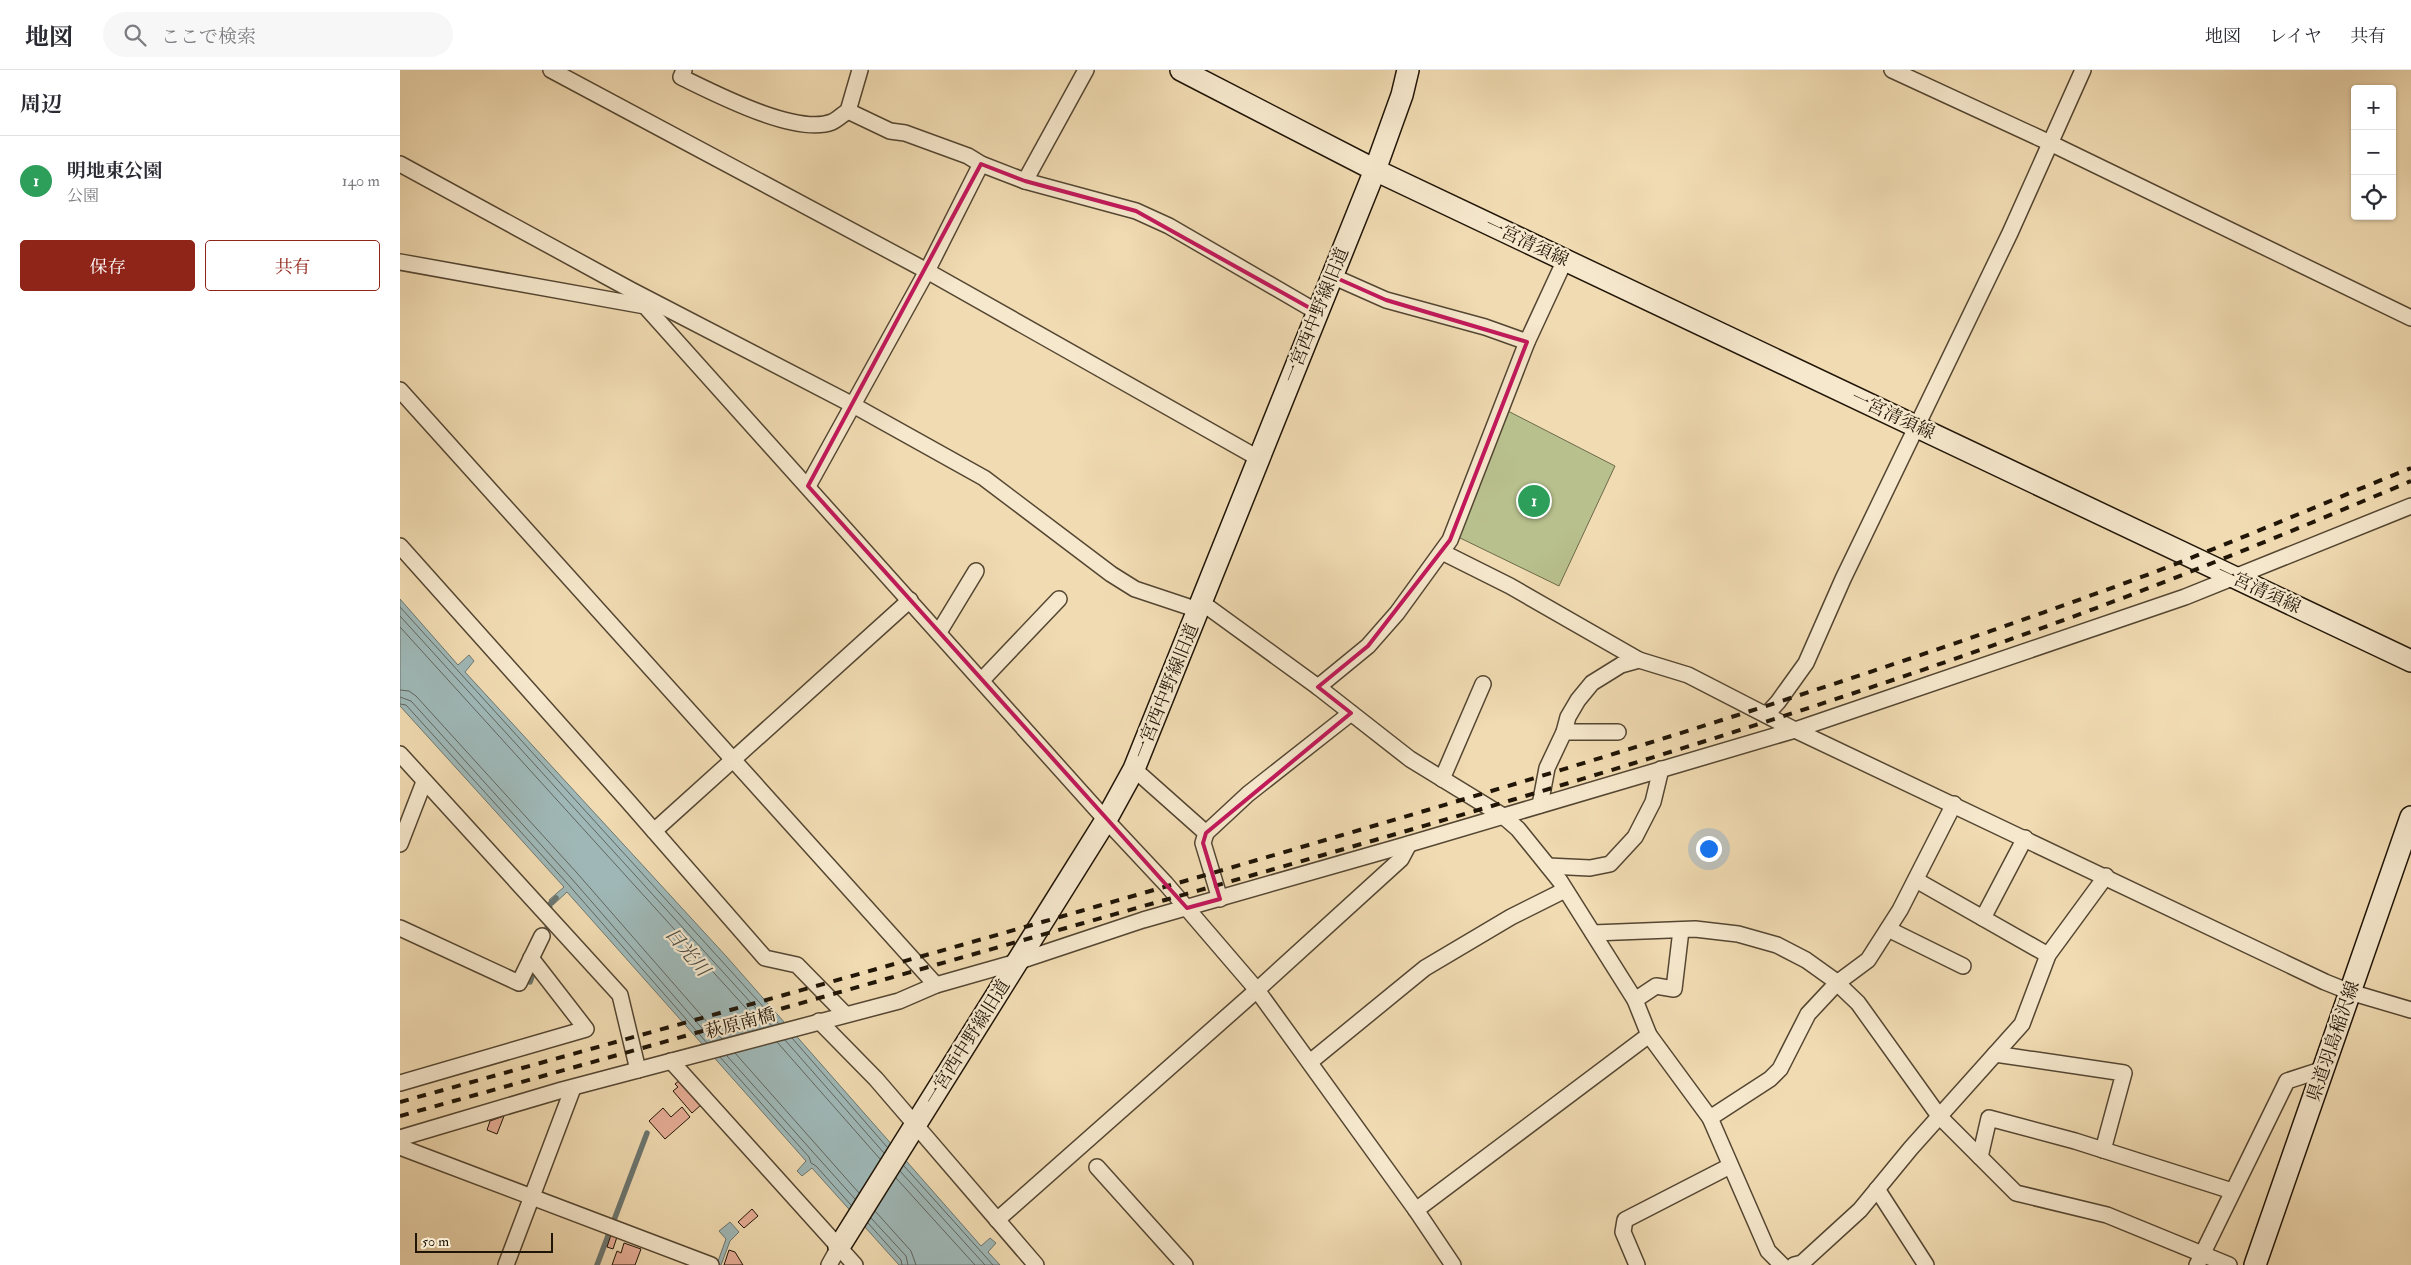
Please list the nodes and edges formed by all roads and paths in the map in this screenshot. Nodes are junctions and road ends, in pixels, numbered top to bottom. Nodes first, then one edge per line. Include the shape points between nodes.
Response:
1 (551, 70) edge
2 (684, 70) edge
3 (860, 70) edge
4 (1086, 70) edge
5 (1181, 70) edge
6 (1408, 70) edge
7 (1892, 70) edge
8 (2083, 70) edge
9 (848, 111) junction
10 (2048, 142) junction
11 (400, 164) edge
12 (981, 164) junction
13 (1375, 170) junction
14 (1025, 181) junction
15 (1565, 260) junction
16 (400, 262) edge
17 (927, 271) junction
18 (1332, 276) junction
19 (647, 303) junction
20 (1317, 312) junction
21 (2411, 318) edge
22 (1527, 342) junction
23 (400, 390) edge
24 (853, 405) junction
25 (1917, 426) junction
26 (1258, 458) junction
27 (808, 486) junction
28 (2411, 506) edge
29 (400, 546) edge
30 (1442, 552) junction
31 (976, 571) dead end
32 (2234, 577) junction
33 (1059, 599) dead end
34 (910, 600) junction
35 (1200, 606) junction
36 (939, 632) junction
37 (1639, 660) junction
38 (2411, 661) edge
39 (982, 680) junction
40 (1483, 684) dead end
41 (1318, 687) junction
42 (1351, 713) junction
43 (1767, 714) junction
44 (1795, 730) junction
45 (1564, 732) junction
46 (1618, 732) dead end
47 (400, 754) edge
48 (733, 759) junction
49 (1134, 769) junction
50 (1660, 769) junction
51 (1442, 779) junction
52 (424, 782) junction
53 (1954, 804) junction
54 (1540, 805) junction
55 (1503, 816) junction
56 (2411, 817) edge
57 (1106, 820) junction
58 (654, 831) junction
59 (1206, 833) junction
60 (2025, 838) junction
61 (400, 844) edge
62 (1409, 844) junction
63 (1548, 866) junction
64 (2106, 876) junction
65 (1916, 880) junction
66 (1565, 890) junction
67 (1220, 899) junction
68 (1187, 908) junction
69 (1983, 918) junction
70 (400, 928) edge
71 (1888, 929) junction
72 (1681, 930) junction
73 (1593, 933) junction
74 (542, 936) dead end
75 (2048, 955) junction
76 (531, 958) junction
77 (1017, 962) junction
78 (1963, 966) dead end
79 (1837, 983) junction
80 (936, 985) junction
81 (1257, 990) junction
82 (2350, 992) junction
83 (1635, 1000) junction
84 (2411, 1010) edge
85 (845, 1014) junction
86 (819, 1021) junction
87 (1649, 1035) junction
88 (1995, 1054) junction
89 (672, 1061) junction
90 (1310, 1062) junction
91 (2324, 1069) junction
92 (638, 1070) junction
93 (400, 1083) edge
94 (573, 1088) junction
95 (1939, 1116) junction
96 (1710, 1118) junction
97 (915, 1125) junction
98 (400, 1138) edge
99 (400, 1147) edge
100 (2103, 1150) junction
101 (1980, 1157) junction
102 (1730, 1166) junction
103 (1097, 1167) dead end
104 (1877, 1189) junction
105 (2232, 1191) junction
106 (532, 1198) junction
107 (1416, 1210) junction
108 (997, 1220) junction
109 (834, 1256) edge
110 (2200, 1260) edge
111 (506, 1265) edge
112 (711, 1265) edge
113 (855, 1265) edge
114 (1036, 1265) edge
115 (1185, 1265) edge
116 (1453, 1265) edge
117 (1637, 1265) edge
118 (1782, 1265) edge
119 (1794, 1265) edge
120 (1926, 1265) edge
121 (2229, 1265) edge
122 (2255, 1265) edge

1 - 17 street
2 - 9 street via 681,77 780,119 808,124 831,122
3 - 9 street
4 - 14 street
5 - 13 main road, 一宮清須線
6 - 13 main road, 一宮西中野線旧道
7 - 10 street
8 - 10 street
9 - 12 street via 890,131 905,133
10 - 21 street
10 - 25 street via 2010,233
11 - 19 street
12 - 14 street
12 - 17 street
13 - 15 main road, 一宮清須線
13 - 18 main road, 一宮西中野線旧道
14 - 20 street via 1136,211 1169,226
15 - 22 street
15 - 25 main road, 一宮清須線
16 - 19 street
17 - 24 street
17 - 26 street
18 - 20 main road, 一宮西中野線旧道
18 - 22 street via 1386,300
19 - 24 street
19 - 27 street
20 - 26 main road, 一宮西中野線旧道
22 - 30 street via 1450,540
23 - 48 street
24 - 27 street
24 - 35 street via 984,478 1135,589
25 - 32 main road, 一宮清須線
25 - 43 street via 1842,579 1806,663
26 - 35 main road, 一宮西中野線旧道
27 - 34 street
28 - 32 street, 萩原南橋
29 - 58 street
30 - 37 street via 1510,586
30 - 41 street via 1368,646
31 - 36 street
32 - 38 main road, 一宮清須線
32 - 44 street, 萩原南橋
33 - 39 street
34 - 36 street
34 - 48 street
35 - 41 street
35 - 49 main road, 一宮西中野線旧道
36 - 39 street
37 - 43 street via 1688,675
37 - 45 street via 1621,665 1592,683 1568,717
39 - 57 street
40 - 51 street
41 - 42 street
42 - 51 street via 1410,759
42 - 59 street via 1248,794
43 - 44 street
44 - 50 street, 萩原南橋
44 - 53 street
45 - 46 street
45 - 54 street via 1547,768
47 - 52 street
48 - 58 street
48 - 80 street
49 - 57 main road, 一宮西中野線旧道
49 - 59 street
50 - 54 street, 萩原南橋
50 - 63 street via 1653,802 1635,837 1610,864 1590,868
51 - 55 street
52 - 61 street
52 - 92 street via 620,995
53 - 60 street
53 - 65 street
54 - 55 street, 萩原南橋
55 - 62 street, 萩原南橋
55 - 63 street
56 - 82 main road, 県道羽島稲沢線
57 - 68 street
57 - 77 main road, 一宮西中野線旧道
58 - 85 street via 765,958 797,966
59 - 67 street via 1203,843
60 - 64 street
60 - 69 street
62 - 67 street, 萩原南橋
62 - 81 street via 1401,859
63 - 66 street
64 - 75 street
64 - 82 street
65 - 69 street
65 - 71 street
66 - 73 street
66 - 90 street via 1425,968
67 - 68 street, 萩原南橋
68 - 77 street, 萩原南橋
68 - 81 street
69 - 75 street
70 - 76 street via 519,983
71 - 78 street
71 - 79 street via 1868,960
72 - 73 street
72 - 79 street via 1738,934 1777,945 1806,960
72 - 83 street via 1674,989 1656,986
73 - 83 street
74 - 76 street
75 - 88 street via 2022,1024
76 - 93 street via 586,1029
77 - 80 street, 萩原南橋
77 - 97 main road, 一宮西中野線旧道
79 - 95 street via 1858,1003
79 - 96 street via 1808,1014 1780,1069
80 - 85 street, 萩原南橋 via 899,1000
81 - 90 street
81 - 108 street
82 - 84 street
82 - 91 main road, 県道羽島稲沢線
83 - 87 street
85 - 86 street, 萩原南橋
86 - 89 street, 萩原南橋
86 - 97 street via 876,1079
87 - 96 street
87 - 107 street
88 - 95 street
88 - 100 street via 2124,1073
89 - 92 street, 萩原南橋
89 - 109 street
90 - 107 street
91 - 105 street via 2287,1081
91 - 122 main road, 県道羽島稲沢線
92 - 94 street, 萩原南橋
94 - 98 street, 萩原南橋
94 - 106 street
95 - 101 street
95 - 104 street
96 - 102 street
97 - 108 street
97 - 109 main road, 一宮西中野線旧道
99 - 106 street
100 - 101 street via 1990,1118
100 - 105 street
101 - 110 street via 2016,1192 2107,1215
102 - 117 street via 1625,1220 1623,1232
102 - 118 street via 1768,1252
103 - 115 street
104 - 119 street via 1860,1210 1819,1248
104 - 120 street
105 - 110 street
106 - 111 street
106 - 112 street
107 - 116 street
108 - 114 street
109 - 113 street
110 - 121 street

